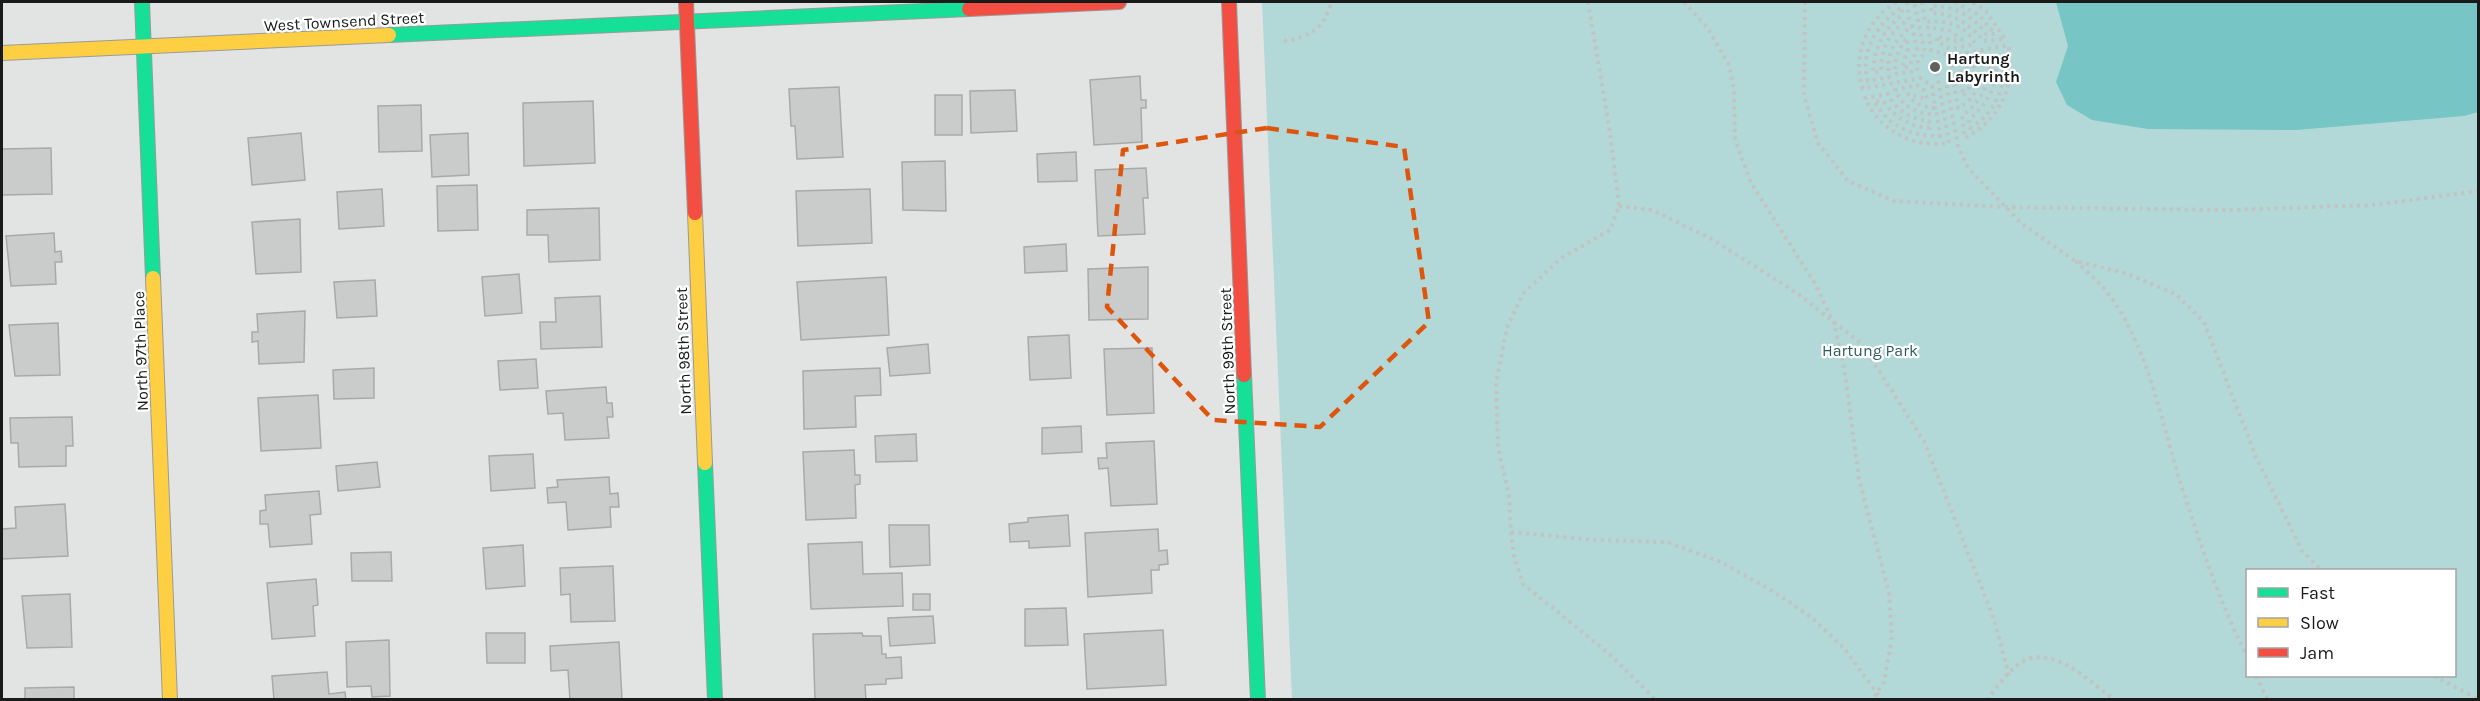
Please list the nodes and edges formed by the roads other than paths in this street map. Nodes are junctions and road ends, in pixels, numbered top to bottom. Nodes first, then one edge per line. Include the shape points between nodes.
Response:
1 (142, 2) edge
2 (686, 2) edge
3 (1119, 2) edge
4 (1229, 2) edge
5 (687, 21) junction
6 (144, 47) junction
7 (2, 53) edge
8 (170, 699) edge
9 (715, 699) edge
10 (1258, 699) edge

1 - 6 street, North 97th Place
2 - 5 street, North 98th Street
3 - 5 street, West Townsend Street
4 - 10 street, North 99th Street
5 - 6 street, West Townsend Street
5 - 9 street, North 98th Street
6 - 7 street, West Townsend Street
6 - 8 street, North 97th Place

